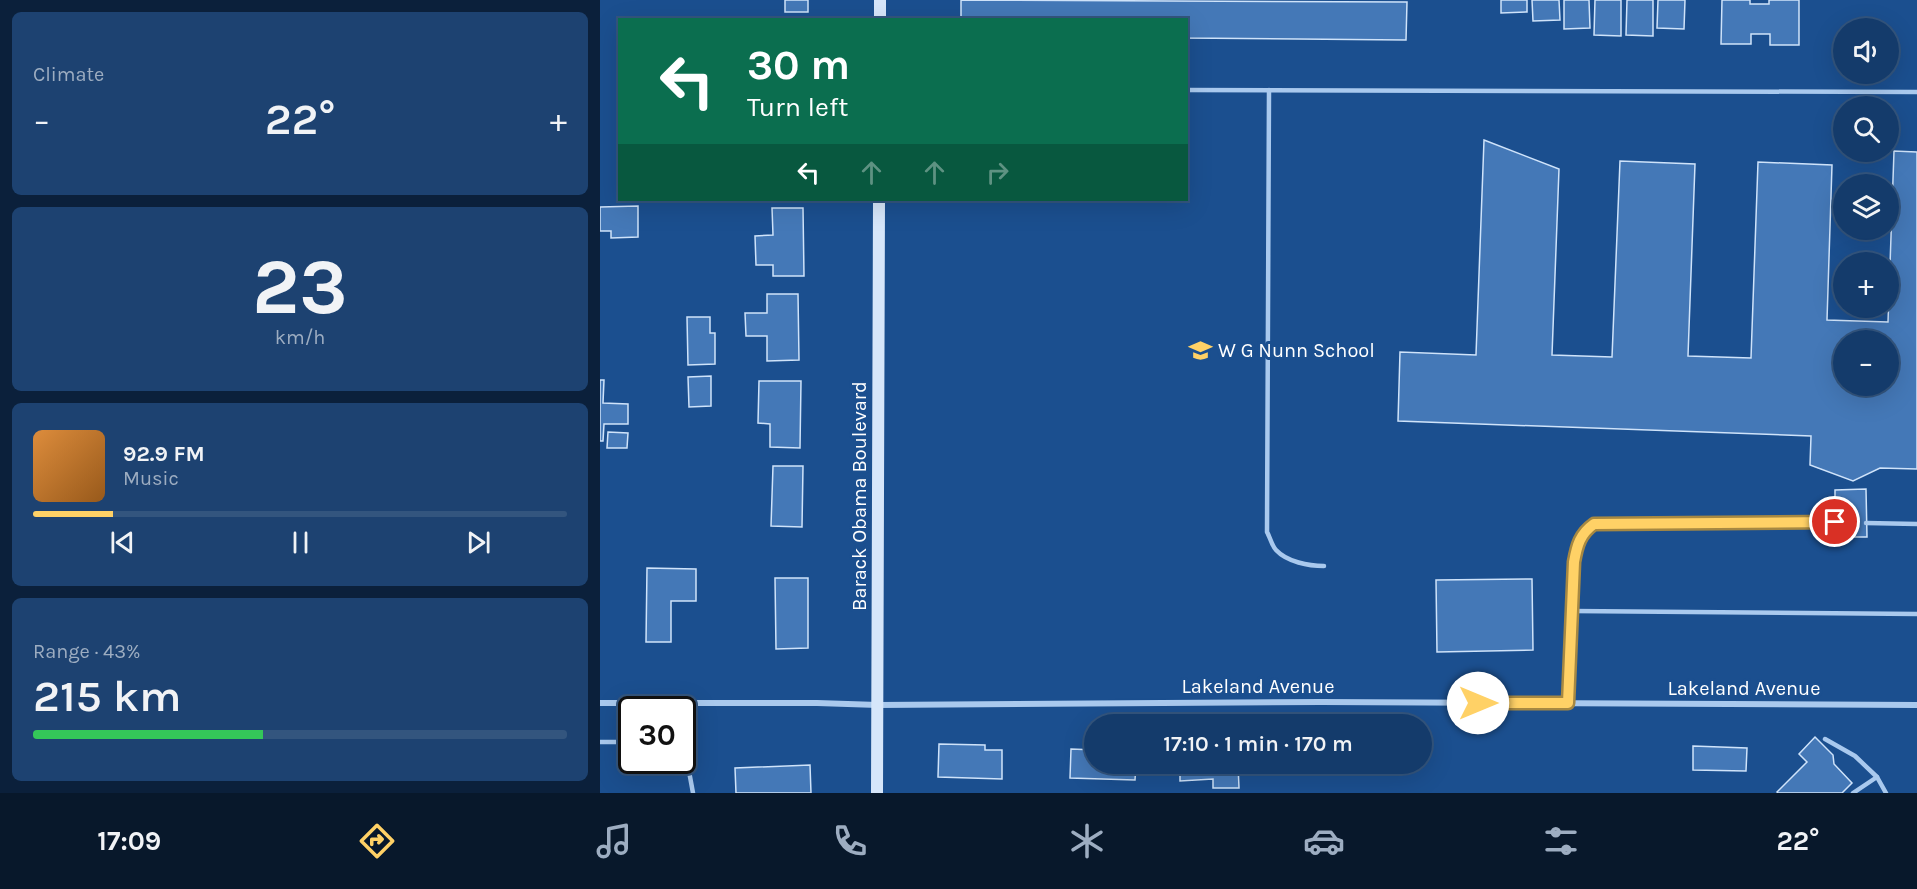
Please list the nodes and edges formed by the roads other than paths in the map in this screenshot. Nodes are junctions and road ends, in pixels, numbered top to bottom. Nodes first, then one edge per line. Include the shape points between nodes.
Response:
1 (880, 0) edge
2 (880, 18) edge
3 (1188, 90) edge
4 (1269, 90) junction
5 (1917, 92) edge
6 (879, 201) edge
7 (1835, 522) dead end
8 (1866, 523) dead end
9 (1917, 524) edge
10 (1324, 566) dead end
11 (1572, 611) junction
12 (1917, 614) edge
13 (600, 703) edge
14 (1568, 703) junction
15 (878, 705) junction
16 (1917, 705) edge
17 (1825, 739) dead end
18 (600, 742) edge
19 (618, 742) edge
20 (690, 774) edge
21 (1877, 777) junction
22 (693, 793) edge
23 (877, 793) edge
24 (1853, 793) edge
25 (1886, 793) edge

1 - 2 main road
3 - 4 lane
4 - 5 lane
4 - 10 lane via 1267,532 1276,550 1293,560
6 - 15 main road, Barack Obama Boulevard
7 - 11 lane via 1594,524 1578,543
8 - 9 lane
11 - 12 lane
11 - 14 lane
13 - 15 street, Lakeland Avenue
14 - 15 street, Lakeland Avenue
14 - 16 street, Lakeland Avenue
15 - 23 main road, Barack Obama Boulevard
17 - 21 lane via 1855,756
18 - 19 lane
20 - 22 lane
21 - 24 lane
21 - 25 lane

